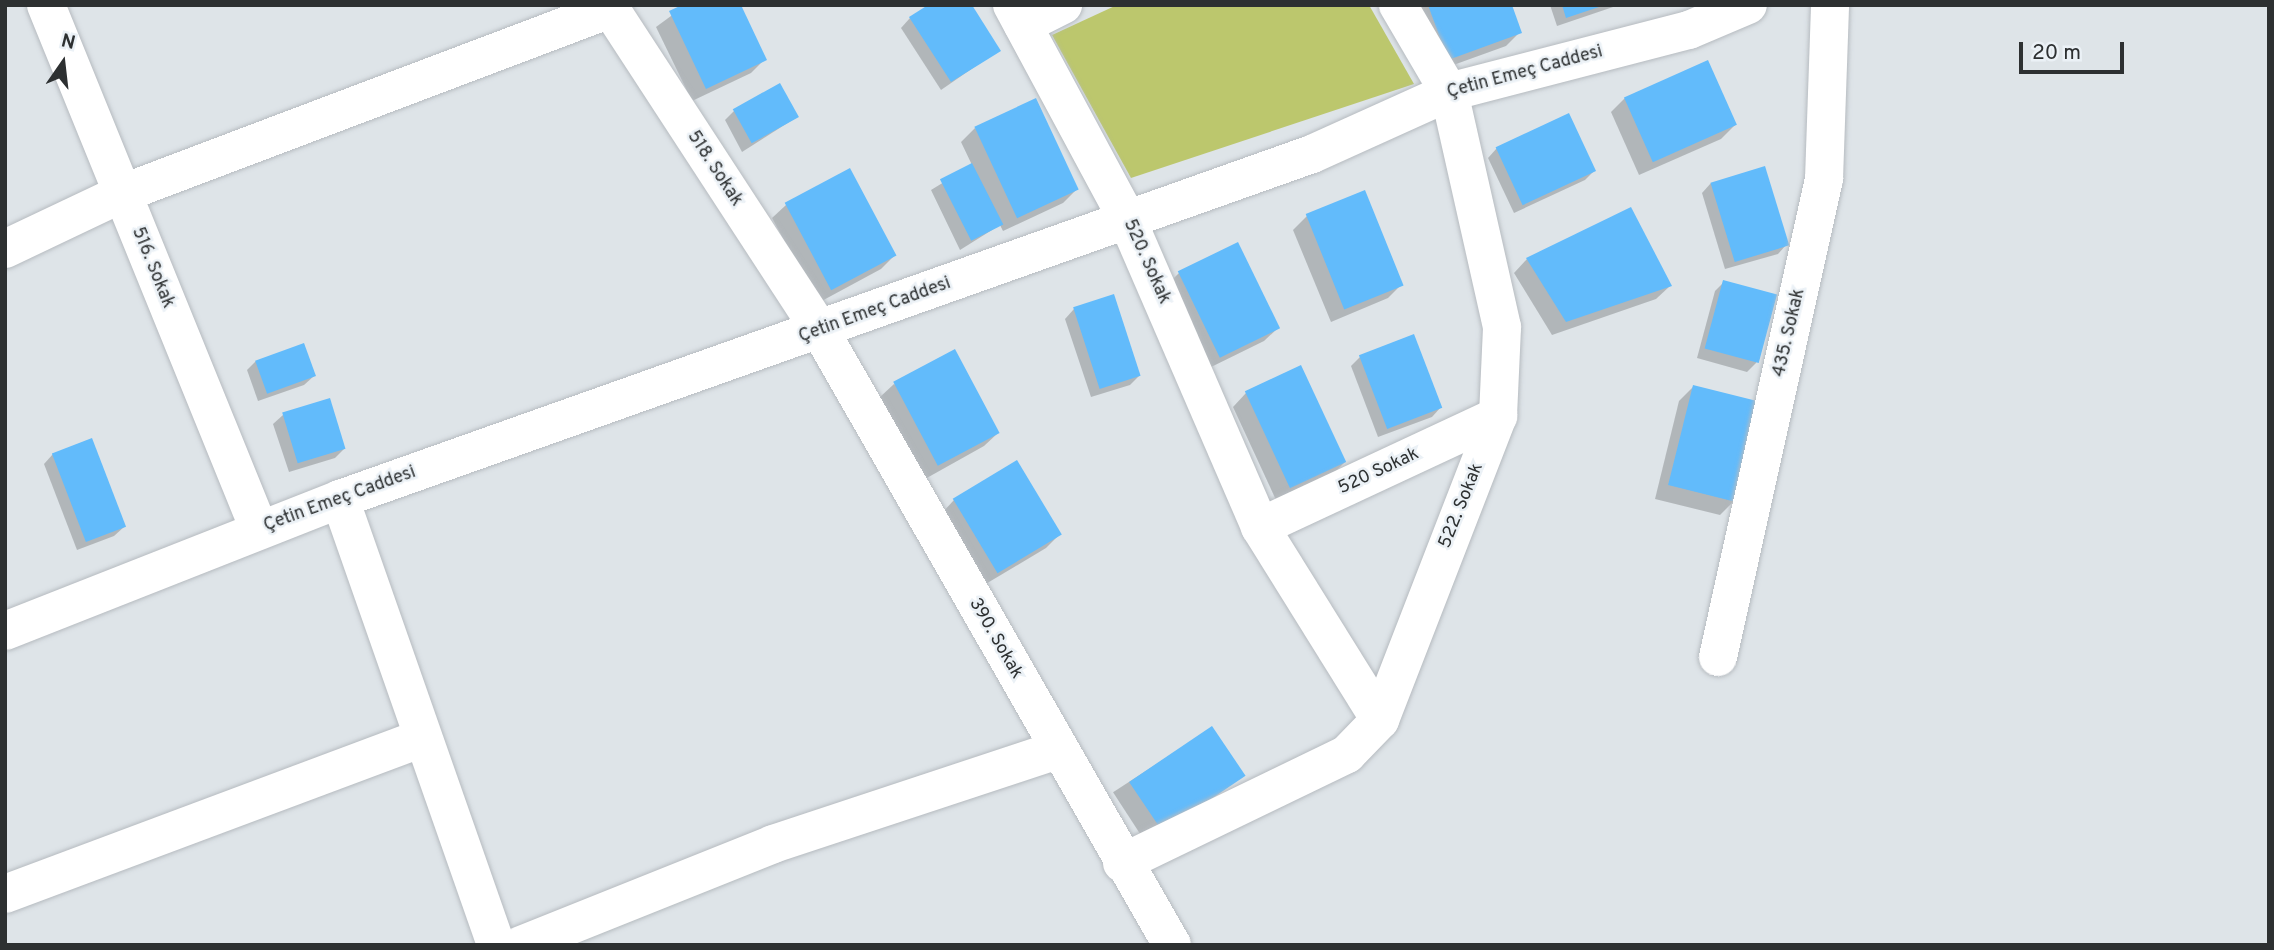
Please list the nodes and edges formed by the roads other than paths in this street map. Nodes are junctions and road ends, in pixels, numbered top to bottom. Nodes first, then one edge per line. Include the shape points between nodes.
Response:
1 (46, 5) edge
2 (1063, 5) edge
3 (1398, 5) edge
4 (1748, 5) edge
5 (1830, 5) edge
6 (609, 7) edge
7 (1018, 15) edge
8 (1449, 92) junction
9 (121, 194) junction
10 (1126, 217) junction
11 (5, 249) edge
12 (821, 332) junction
13 (1498, 416) junction
14 (340, 499) junction
15 (1260, 527) junction
16 (259, 529) junction
17 (5, 631) edge
18 (1718, 657) dead end
19 (1380, 720) junction
20 (423, 738) junction
21 (1058, 750) junction
22 (1122, 863) junction
23 (5, 894) edge
24 (1168, 944) edge
25 (496, 945) edge
26 (521, 945) edge

1 - 9 street, 516. Sokak
2 - 7 street
3 - 8 street, 522. Sokak
4 - 8 street, Çetin Emeç Caddesi via 1689,30
5 - 18 street, 435. Sokak via 1824,179
6 - 9 street
6 - 12 street, 518. Sokak
7 - 10 street, 520. Sokak
8 - 10 street, Çetin Emeç Caddesi via 1312,154
8 - 13 street, 522. Sokak via 1502,327
9 - 11 street
9 - 16 street, 516. Sokak
10 - 12 street, Çetin Emeç Caddesi
10 - 15 street, 520. Sokak
12 - 14 street, Çetin Emeç Caddesi
12 - 21 street, 390. Sokak
13 - 15 street, 520 Sokak
13 - 19 street, 522. Sokak
14 - 16 street, Çetin Emeç Caddesi
14 - 20 street
15 - 19 street, 520. Sokak
16 - 17 street, Çetin Emeç Caddesi
19 - 22 street, 522. Sokak via 1348,754
20 - 23 street
20 - 25 street
21 - 22 street, 390. Sokak
21 - 26 street via 773,844
22 - 24 street, 390. Sokak

